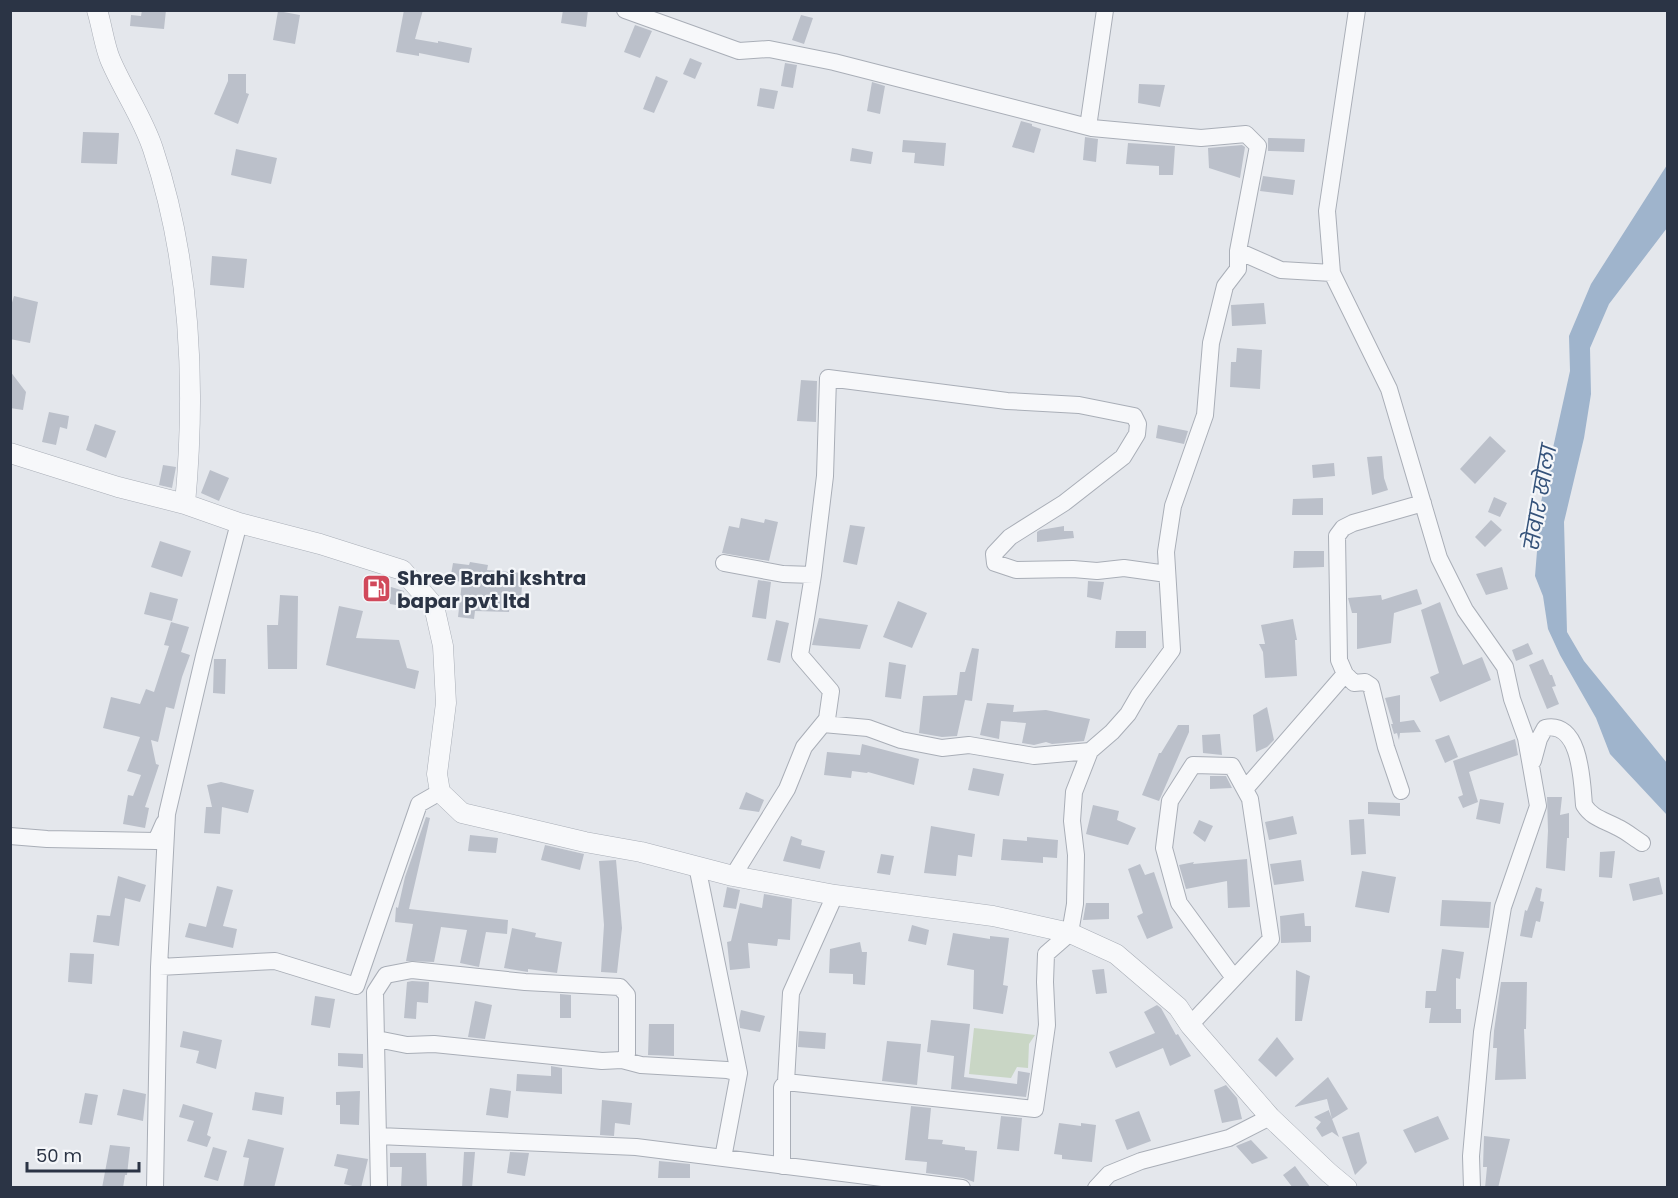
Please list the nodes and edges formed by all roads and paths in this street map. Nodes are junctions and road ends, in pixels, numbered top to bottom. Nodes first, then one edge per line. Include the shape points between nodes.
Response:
1 (97, 10) edge
2 (625, 10) edge
3 (1105, 10) edge
4 (1357, 10) edge
5 (1088, 127) junction
6 (1238, 251) junction
7 (1332, 273) junction
8 (10, 453) edge
9 (1423, 503) junction
10 (185, 504) junction
11 (239, 523) junction
12 (724, 563) dead end
13 (1167, 574) junction
14 (813, 575) junction
15 (1345, 674) junction
16 (823, 724) junction
17 (1090, 751) junction
18 (1532, 765) junction
19 (1245, 789) junction
20 (1401, 791) dead end
21 (440, 792) junction
22 (167, 814) junction
23 (10, 836) edge
24 (1642, 843) dead end
25 (697, 866) junction
26 (734, 876) junction
27 (835, 895) junction
28 (1070, 933) junction
29 (159, 967) junction
30 (1234, 978) junction
31 (1190, 1025) junction
32 (382, 1040) dead end
33 (622, 1060) junction
34 (739, 1073) junction
35 (786, 1082) junction
36 (1270, 1117) junction
37 (378, 1136) junction
38 (723, 1158) junction
39 (782, 1166) junction
40 (155, 1188) edge
41 (379, 1188) edge
42 (962, 1188) edge
43 (1096, 1188) edge
44 (1347, 1188) edge
45 (1472, 1188) edge

1 - 10 street via 110,58 152,146 170,203 183,281 191,382 191,444
2 - 5 street via 738,51 769,49 834,62
3 - 5 street
4 - 7 street via 1327,211
5 - 6 street via 1202,138 1246,134 1258,146
6 - 7 street via 1281,270
6 - 13 street via 1238,269 1225,286 1211,343 1205,415 1173,506
7 - 9 street via 1389,388
8 - 10 street
9 - 15 street via 1353,523 1337,536 1340,660
9 - 18 street via 1439,558 1465,610 1505,667
10 - 11 street
11 - 21 street via 402,570 434,606 443,646 446,704 437,774
11 - 22 street
12 - 14 street via 783,574
13 - 14 street via 1124,568 1097,572 1016,570 995,563 994,554 1010,537 1064,503 1123,457 1137,434 1134,416 1079,405 1007,401 828,378 825,476
13 - 17 street via 1172,650 1128,714
14 - 16 street via 800,655 831,691
15 - 19 street
15 - 20 street via 1354,683 1371,686
16 - 17 street via 868,729 942,748 969,745 1034,756
16 - 26 street via 804,747 787,789
17 - 28 street via 1074,792 1075,904
18 - 24 street via 1545,728 1556,728 1569,736 1579,760 1588,811
18 - 45 street via 1538,806 1503,907 1482,1032 1471,1156
19 - 30 street via 1250,799 1271,939
19 - 30 street via 1232,766 1193,765 1170,801 1164,848 1179,903
21 - 25 street via 462,813
21 - 29 street via 419,804 356,986 275,961
22 - 23 street via 156,841
22 - 29 street
25 - 26 street
25 - 34 street
26 - 27 street
27 - 28 street via 993,916
27 - 35 street via 790,993
28 - 31 street via 1116,954 1178,1007
28 - 35 street via 1047,954 1047,1025 1035,1108
29 - 40 street
30 - 31 street
31 - 36 street
32 - 33 street
33 - 34 street
33 - 37 street via 627,1054 628,1006 627,995 620,987 412,970 386,975 375,992
34 - 38 street
35 - 39 street via 782,1087
36 - 43 street via 1229,1138 1141,1161 1109,1174
36 - 44 street
37 - 38 street via 636,1148
37 - 41 street
38 - 39 street
39 - 42 street

